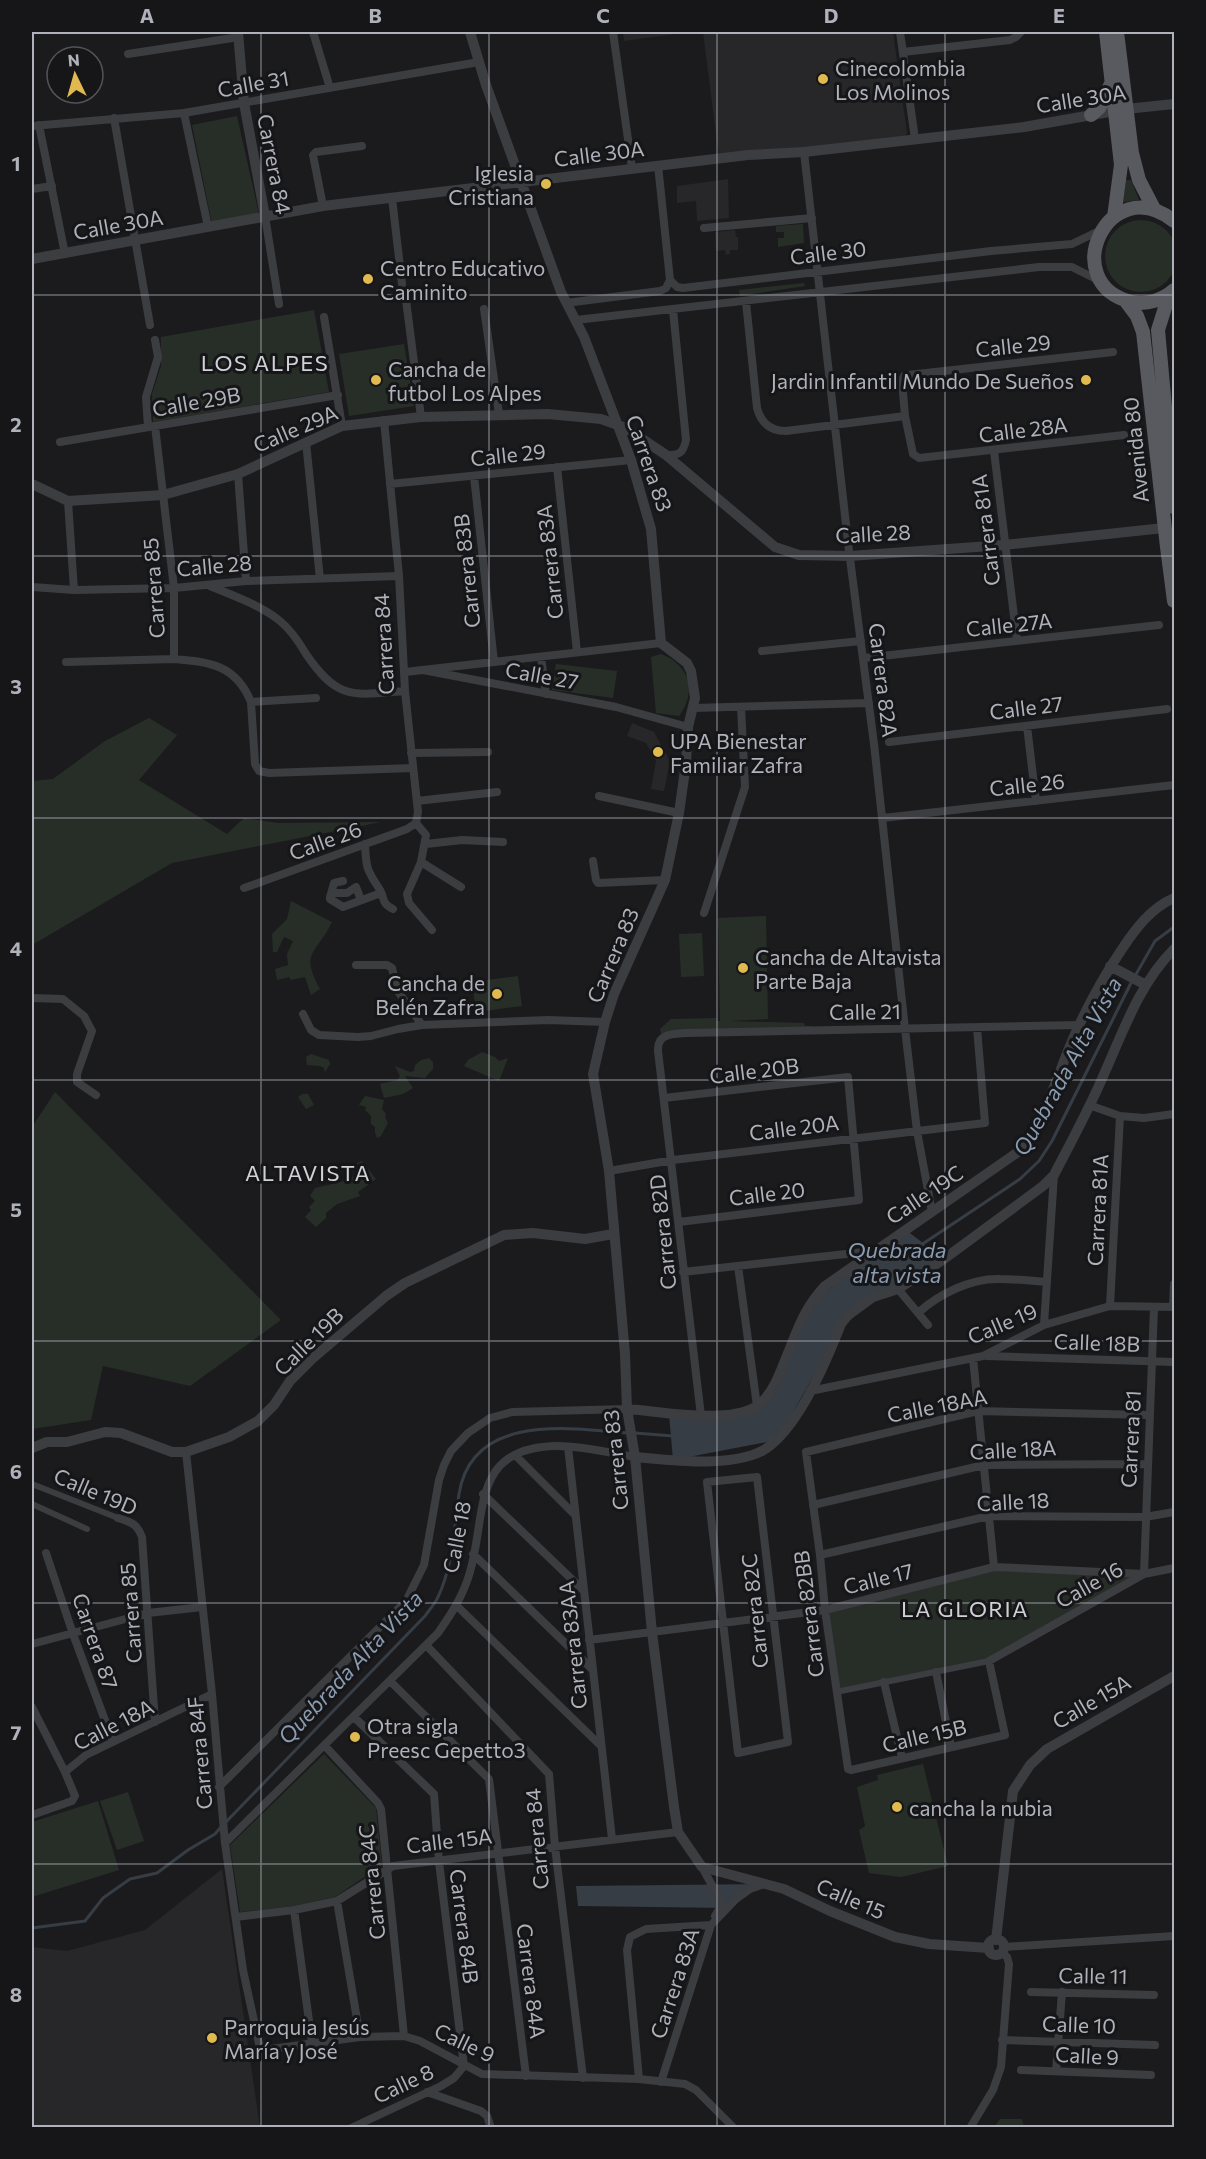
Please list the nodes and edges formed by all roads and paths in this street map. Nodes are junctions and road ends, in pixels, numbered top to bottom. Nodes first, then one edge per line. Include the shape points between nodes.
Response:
1 (313, 32) edge
2 (470, 32) edge
3 (613, 32) edge
4 (900, 32) edge
5 (1020, 32) edge
6 (1106, 32) edge
7 (1117, 32) edge
8 (238, 34) edge
9 (903, 52) junction
10 (128, 54) dead end
11 (479, 62) junction
12 (1112, 82) junction
13 (330, 88) junction
14 (244, 103) junction
15 (1174, 104) edge
16 (1121, 110) junction
17 (184, 113) junction
18 (1090, 115) junction
19 (114, 118) junction
20 (35, 125) edge
21 (915, 139) junction
22 (362, 146) dead end
23 (804, 152) junction
24 (658, 165) junction
25 (632, 168) junction
26 (520, 182) junction
27 (52, 186) junction
28 (32, 189) edge
29 (392, 198) junction
30 (323, 206) junction
31 (1154, 209) junction
32 (265, 216) junction
33 (1113, 217) junction
34 (812, 218) junction
35 (1174, 221) edge
36 (208, 227) junction
37 (704, 228) dead end
38 (1101, 230) junction
39 (137, 241) junction
40 (64, 254) junction
41 (32, 259) edge
42 (818, 272) junction
43 (670, 280) junction
44 (1102, 282) junction
45 (402, 284) dead end
46 (1172, 292) edge
47 (820, 293) junction
48 (406, 300) dead end
49 (1125, 300) junction
50 (746, 302) junction
51 (566, 303) junction
52 (279, 304) dead end
53 (484, 309) dead end
54 (673, 310) junction
55 (324, 316) dead end
56 (576, 320) junction
57 (150, 325) dead end
58 (155, 340) dead end
59 (1113, 352) dead end
60 (338, 395) junction
61 (499, 414) junction
62 (905, 416) junction
63 (421, 417) junction
64 (384, 420) junction
65 (616, 423) junction
66 (835, 425) junction
67 (342, 426) junction
68 (151, 427) junction
69 (1124, 435) dead end
70 (60, 442) dead end
71 (306, 442) junction
72 (994, 451) junction
73 (666, 455) junction
74 (631, 460) junction
75 (557, 467) junction
76 (238, 474) junction
77 (474, 476) junction
78 (32, 484) edge
79 (390, 484) junction
80 (163, 495) junction
81 (68, 501) junction
82 (1174, 507) edge
83 (1169, 527) edge
84 (1004, 545) junction
85 (850, 556) junction
86 (399, 576) junction
87 (320, 579) junction
88 (246, 581) junction
89 (207, 585) junction
90 (32, 587) edge
91 (174, 588) junction
92 (74, 590) junction
93 (1174, 601) edge
94 (1159, 626) dead end
95 (861, 641) junction
96 (1017, 641) junction
97 (661, 643) junction
98 (762, 651) dead end
99 (577, 652) junction
100 (541, 657) junction
101 (864, 658) junction
102 (174, 659) junction
103 (66, 662) dead end
104 (494, 662) junction
105 (423, 670) junction
106 (405, 672) junction
107 (405, 691) junction
108 (546, 694) junction
109 (316, 698) dead end
110 (251, 702) junction
111 (869, 703) junction
112 (741, 706) junction
113 (693, 708) junction
114 (1167, 709) dead end
115 (1027, 726) junction
116 (688, 727) junction
117 (889, 742) dead end
118 (488, 752) dead end
119 (411, 753) junction
120 (413, 768) junction
121 (1174, 785) edge
122 (497, 792) dead end
123 (599, 796) dead end
124 (417, 801) junction
125 (1036, 801) junction
126 (679, 813) junction
127 (883, 818) junction
128 (416, 823) junction
129 (503, 842) dead end
130 (364, 844) junction
131 (426, 844) junction
132 (422, 861) junction
133 (593, 861) dead end
134 (343, 880) dead end
135 (665, 880) junction
136 (461, 886) dead end
137 (244, 888) dead end
138 (332, 893) junction
139 (381, 893) junction
140 (1174, 898) edge
141 (357, 902) junction
142 (393, 909) dead end
143 (704, 913) dead end
144 (432, 930) dead end
145 (1174, 949) edge
146 (356, 965) dead end
147 (1110, 970) junction
148 (1142, 986) junction
149 (32, 998) edge
150 (303, 1014) dead end
151 (605, 1022) junction
152 (422, 1025) junction
153 (1079, 1026) junction
154 (977, 1028) junction
155 (905, 1029) junction
156 (657, 1045) joint
157 (96, 1095) dead end
158 (664, 1098) junction
159 (1174, 1104) edge
160 (1089, 1105) junction
161 (1172, 1114) edge
162 (1120, 1116) junction
163 (917, 1131) junction
164 (854, 1137) junction
165 (673, 1160) junction
166 (609, 1171) junction
167 (1054, 1175) junction
168 (932, 1212) junction
169 (679, 1222) junction
170 (613, 1234) junction
171 (873, 1251) junction
172 (738, 1266) junction
173 (683, 1272) junction
174 (1047, 1282) junction
175 (1174, 1284) edge
176 (898, 1288) junction
177 (1110, 1306) junction
178 (1154, 1307) junction
179 (1174, 1307) edge
180 (918, 1312) junction
181 (928, 1325) dead end
182 (1044, 1325) junction
183 (983, 1356) junction
184 (973, 1358) junction
185 (1152, 1361) junction
186 (1174, 1362) edge
187 (810, 1391) junction
188 (757, 1406) junction
189 (627, 1408) junction
190 (978, 1411) junction
191 (1149, 1414) junction
192 (701, 1416) junction
193 (568, 1447) junction
194 (32, 1448) edge
195 (186, 1452) junction
196 (806, 1452) joint
197 (515, 1455) junction
198 (635, 1457) junction
199 (1147, 1464) junction
200 (984, 1465) junction
201 (32, 1484) edge
202 (483, 1494) junction
203 (32, 1504) edge
204 (813, 1505) junction
205 (1174, 1512) edge
206 (575, 1515) junction
207 (989, 1516) junction
208 (1145, 1517) junction
209 (117, 1518) joint
210 (87, 1529) dead end
211 (142, 1537) joint
212 (46, 1552) dead end
213 (473, 1554) junction
214 (820, 1555) junction
215 (994, 1567) junction
216 (1174, 1568) edge
217 (1144, 1574) junction
218 (584, 1591) junction
219 (457, 1606) junction
220 (202, 1608) junction
221 (825, 1610) junction
222 (148, 1613) junction
223 (772, 1616) junction
224 (722, 1623) junction
225 (652, 1632) junction
226 (73, 1634) junction
227 (589, 1640) junction
228 (32, 1644) edge
229 (426, 1646) junction
230 (989, 1661) junction
231 (592, 1669) junction
232 (936, 1672) junction
233 (1174, 1676) edge
234 (390, 1681) junction
235 (884, 1682) junction
236 (836, 1692) junction
237 (212, 1694) junction
238 (32, 1707) edge
239 (354, 1717) junction
240 (155, 1722) junction
241 (112, 1742) junction
242 (325, 1746) junction
243 (601, 1746) junction
244 (951, 1747) junction
245 (902, 1758) junction
246 (850, 1770) joint
247 (65, 1772) junction
248 (219, 1787) junction
249 (32, 1815) edge
250 (678, 1832) junction
251 (612, 1839) junction
252 (225, 1844) junction
253 (555, 1847) junction
254 (498, 1854) junction
255 (439, 1862) junction
256 (702, 1867) junction
257 (388, 1868) junction
258 (764, 1884) junction
259 (337, 1901) junction
260 (294, 1910) junction
261 (236, 1917) junction
262 (711, 1925) junction
263 (1174, 1936) edge
264 (998, 1947) junction
265 (1031, 1992) dead end
266 (1062, 1992) junction
267 (1154, 1995) dead end
268 (404, 2036) junction
269 (360, 2037) junction
270 (1002, 2040) junction
271 (1058, 2041) junction
272 (312, 2043) junction
273 (1155, 2045) dead end
274 (262, 2046) joint
275 (464, 2066) junction
276 (1021, 2070) dead end
277 (1056, 2071) junction
278 (1151, 2075) dead end
279 (526, 2076) junction
280 (584, 2078) junction
281 (639, 2079) junction
282 (662, 2082) junction
283 (428, 2092) junction
284 (351, 2127) edge
285 (491, 2127) edge
286 (734, 2127) edge
287 (970, 2127) edge

1 - 13 street
2 - 11 street, Carrera 83
3 - 25 street
4 - 9 street
5 - 9 street via 1010,40
6 - 12 main road
7 - 16 main road
8 - 10 street
8 - 14 street, Carrera 84
9 - 21 street
11 - 13 street, Calle 31
11 - 26 street, Carrera 83
12 - 16 main road
12 - 18 main road via 1099,108
13 - 14 street, Calle 31
14 - 17 street, Calle 31
14 - 32 street, Carrera 84
15 - 16 street, Calle 30A
16 - 18 street, Calle 30A
16 - 31 main road via 1136,171
16 - 33 main road via 1121,165
17 - 19 street, Calle 31
17 - 36 street
18 - 21 street, Calle 30A
19 - 20 street, Calle 31
19 - 39 street
20 - 27 street
21 - 23 street, Calle 30A
22 - 30 street via 313,155
23 - 24 street, Calle 30A
23 - 34 street, Carrera 82A
24 - 25 street, Calle 30A
24 - 43 street
25 - 26 street, Calle 30A
26 - 29 street, Calle 30A
26 - 51 street, Carrera 83
27 - 28 street
27 - 40 street
29 - 30 street, Calle 30A
29 - 45 street
30 - 32 street, Calle 30A
31 - 33 main road via 1133,208
31 - 35 main road
32 - 36 street, Calle 30A
32 - 52 street, Carrera 84
33 - 38 main road
34 - 37 street
34 - 42 street, Carrera 82A
36 - 39 street, Calle 30A
38 - 42 street, Calle 30 via 1072,244
38 - 44 main road via 1094,256
39 - 40 street, Calle 30A
39 - 57 street
40 - 41 street, Calle 30A
42 - 43 street, Calle 30 via 683,288
42 - 47 street, Carrera 82A
43 - 51 street via 660,291
44 - 47 street, Calle 30 via 1078,269 1053,267
44 - 49 main road
46 - 49 main road via 1148,303
46 - 82 main road, Avenida 80 via 1158,330
47 - 50 street, Calle 30
47 - 66 street, Carrera 82A
48 - 63 street
49 - 83 main road, Avenida 80 via 1143,332
50 - 54 street, Calle 30
50 - 66 street via 761,419 778,431
51 - 56 street, Carrera 83
53 - 61 street
54 - 56 street, Calle 30
54 - 73 street via 686,440 681,454
55 - 60 street
56 - 65 street, Carrera 83
58 - 68 street, Carrera 85 via 157,366 146,397
59 - 62 street, Calle 29 via 904,376
60 - 67 street
60 - 68 street, Calle 29B
61 - 63 street, Calle 29A
61 - 65 street, Calle 29A via 571,415
62 - 66 street
62 - 72 street, Calle 28A via 915,457
63 - 64 street, Calle 29A
64 - 67 street, Calle 29A
64 - 79 street, Carrera 84
65 - 73 street, Calle 28
65 - 74 street, Carrera 83
66 - 85 street, Carrera 82A
67 - 71 street, Calle 29A
68 - 70 street, Calle 29B
68 - 80 street, Carrera 85
69 - 72 street, Calle 28A
71 - 76 street, Calle 29A
71 - 87 street
72 - 84 street, Carrera 81A
73 - 85 street, Calle 28 via 775,547 799,555
74 - 75 street, Calle 29
74 - 97 street, Carrera 83 via 651,529
75 - 77 street, Calle 29
75 - 99 street, Carrera 83A
76 - 80 street, Calle 29A
76 - 88 street
77 - 79 street, Calle 29
77 - 104 street, Carrera 83B
78 - 81 street, Calle 29A
79 - 86 street, Carrera 84
80 - 81 street, Calle 29A
80 - 91 street, Carrera 85
81 - 92 street
83 - 84 street, Calle 28
83 - 93 main road, Avenida 80
84 - 85 street, Calle 28
84 - 96 street, Carrera 81A
85 - 95 street, Carrera 82A
86 - 87 street, Calle 28
86 - 106 street, Carrera 84
87 - 88 street, Calle 28
88 - 89 street, Calle 28
89 - 91 street, Calle 28
89 - 107 street via 282,622 315,667 342,692
90 - 92 street, Calle 28
91 - 92 street, Calle 28
91 - 102 street, Carrera 85
94 - 96 street, Calle 27A
95 - 98 street
95 - 101 street, Carrera 82A
96 - 101 street, Calle 27A
97 - 99 street
97 - 113 street, Carrera 83 via 687,663 693,682
99 - 100 street
100 - 104 street
100 - 108 street
101 - 111 street, Carrera 82A
102 - 103 street
102 - 110 street, Carrera 85 via 225,668
104 - 105 street
105 - 106 street
105 - 108 street, Calle 27
106 - 107 street, Carrera 84
107 - 119 street, Carrera 84
108 - 116 street, Calle 27 via 616,707
109 - 110 street
110 - 120 street via 255,764 259,771
111 - 112 street
111 - 127 street, Carrera 82A
112 - 113 street
112 - 143 street via 745,787
113 - 116 street, Carrera 83
114 - 115 street, Calle 27
115 - 117 street, Calle 27
115 - 125 street
116 - 126 street, Carrera 83
118 - 119 street
119 - 120 street, Carrera 84
120 - 124 street, Carrera 84
121 - 125 street, Calle 26
122 - 124 street
123 - 126 street
124 - 128 street, Carrera 84
125 - 127 street, Calle 26
126 - 135 street, Carrera 83
127 - 155 street, Carrera 82A
128 - 130 street, Calle 26
128 - 131 street, Carrera 84 via 426,836
129 - 131 street via 462,840
130 - 137 street, Calle 26
130 - 139 street via 370,876
131 - 132 street
132 - 136 street
132 - 144 street via 407,894 409,903
133 - 135 street via 598,884
134 - 138 street via 335,881
135 - 151 street, Carrera 83
138 - 141 street via 330,899 343,908
138 - 141 street via 356,887
139 - 141 street
139 - 142 street
140 - 147 street, Calle 19C via 1141,923
145 - 148 street
146 - 152 street via 392,968 398,990
147 - 148 street
147 - 153 street, Calle 19C
148 - 160 street
149 - 157 street via 63,999 84,1016 92,1031 77,1082
150 - 152 street via 311,1030 320,1035 371,1036
151 - 152 street
151 - 166 street, Carrera 83 via 593,1074
153 - 154 street, Calle 21
153 - 168 street, Calle 19C via 1052,1091 1018,1152
154 - 155 street, Calle 21
154 - 163 street, Calle 20A via 985,1123
155 - 156 street, Calle 21 via 686,1033 665,1035
155 - 163 street, Carrera 82A
156 - 158 street, Carrera 82D
158 - 164 street, Calle 20B via 848,1077
158 - 165 street, Carrera 82D
159 - 161 street
160 - 162 street
160 - 167 street
161 - 162 street
162 - 177 street, Carrera 81A
163 - 164 street, Calle 20A
163 - 168 street, Carrera 82A
164 - 165 street, Calle 20A
164 - 169 street, Calle 20 via 859,1200
165 - 166 street, Calle 20A
165 - 169 street, Carrera 82D
166 - 170 street, Carrera 83
167 - 174 street
167 - 176 street via 944,1259
168 - 171 street, Calle 19C
169 - 173 street, Carrera 82D
170 - 189 street, Carrera 83
170 - 195 street, Calle 19B via 585,1239 533,1233 504,1235 405,1283 312,1359 258,1421 229,1437
171 - 172 street, Calle 19C
171 - 188 street via 816,1296 798,1325 777,1379
172 - 173 street, Calle 19C
172 - 188 street
173 - 192 street, Carrera 82D
174 - 180 street via 997,1279 958,1287
174 - 182 street
175 - 179 street
176 - 180 street
176 - 187 street via 873,1297 841,1324
177 - 178 street, Calle 19
177 - 182 street, Calle 19
178 - 179 street, Calle 19
178 - 185 street, Carrera 81
180 - 181 street
182 - 183 street, Calle 19
183 - 184 street, Calle 19
183 - 185 street, Calle 18B
184 - 187 street, Calle 19
184 - 190 street
185 - 186 street, Calle 18B
185 - 191 street, Carrera 81
187 - 198 street via 797,1418 761,1451 740,1458
188 - 192 street via 739,1413
189 - 192 street
189 - 198 street, Carrera 83
189 - 248 street, Calle 18 via 501,1414 457,1442 439,1480 421,1575 406,1601
190 - 191 street, Calle 18AA
190 - 196 street, Calle 18AA
190 - 200 street
191 - 199 street, Carrera 81
193 - 197 street via 534,1448
193 - 198 street
193 - 206 street, Carrera 83AA
194 - 195 street via 105,1432 121,1433 172,1452
195 - 220 street, Carrera 84F
196 - 204 street, Carrera 82BB
197 - 202 street, Calle 18 via 500,1466
197 - 206 street
198 - 225 street, Carrera 83
199 - 200 street, Calle 18A
199 - 208 street, Carrera 81
200 - 204 street, Calle 18A
200 - 207 street
201 - 209 street, Calle 19D
202 - 213 street, Calle 18
202 - 218 street
203 - 210 street
204 - 214 street, Carrera 82BB
205 - 208 street, Calle 18
206 - 218 street, Carrera 83AA
207 - 208 street, Calle 18
207 - 214 street, Calle 18
207 - 215 street
208 - 217 street, Carrera 81
209 - 211 street, Calle 19D via 136,1525
211 - 222 street, Carrera 85
212 - 226 street, Carrera 87
213 - 219 street, Calle 18
213 - 231 street
214 - 221 street, Carrera 82BB
215 - 217 street, Calle 17
215 - 221 street, Calle 17
216 - 217 street, Calle 17
217 - 230 street, Calle 16
218 - 227 street, Carrera 83AA
219 - 229 street, Calle 18
219 - 243 street
220 - 222 street
220 - 237 street, Carrera 84F
221 - 223 street, Calle 17
221 - 236 street, Carrera 82BB
222 - 226 street
222 - 240 street, Carrera 85
223 - 224 street, Calle 17
223 - 224 street, Carrera 82C via 788,1742 738,1753
223 - 224 street, Carrera 82C via 758,1477 706,1482
224 - 225 street, Calle 17
225 - 227 street, Calle 17
225 - 250 street, Carrera 83
226 - 228 street
226 - 241 street, Carrera 87
227 - 231 street, Carrera 83AA
229 - 234 street, Calle 18
229 - 253 street, Carrera 84 via 548,1771
230 - 232 street
230 - 244 street, Calle 15B via 1005,1735
231 - 243 street, Carrera 83AA
232 - 235 street
232 - 244 street
233 - 264 street, Calle 15A via 1047,1749 1018,1781 1011,1800
234 - 239 street, Calle 18
234 - 254 street, Carrera 84A via 489,1779
235 - 236 street
235 - 245 street
236 - 246 street, Carrera 82BB
237 - 240 street, Calle 18A
237 - 248 street, Carrera 84F
238 - 247 street
239 - 242 street, Calle 18
239 - 255 street, Carrera 84B via 434,1794
240 - 241 street, Calle 18A
241 - 247 street, Calle 18A
242 - 252 street, Calle 18
242 - 257 street, Carrera 84C via 378,1803
243 - 251 street, Carrera 83AA
244 - 245 street, Calle 15B
245 - 246 street, Calle 15B
247 - 249 street via 74,1790 72,1801
248 - 252 street, Carrera 84F
250 - 251 street, Calle 15A
250 - 256 street, Carrera 83
251 - 253 street, Calle 15A
252 - 261 street, Carrera 84F
253 - 254 street, Calle 15A
253 - 280 street, Carrera 84
254 - 255 street, Calle 15A
254 - 279 street, Carrera 84A
255 - 257 street, Calle 15A
255 - 275 street, Carrera 84B
256 - 258 street, Calle 15
256 - 262 street, Carrera 83 via 721,1906
257 - 259 street, Calle 15A
257 - 268 street, Carrera 84C
258 - 262 street, Carrera 83A via 736,1899
258 - 264 street, Calle 15 via 895,1937 929,1944
259 - 260 street, Calle 15A
259 - 269 street
260 - 261 street, Calle 15A
260 - 272 street
261 - 274 street, Carrera 84F via 257,2040
262 - 281 street via 646,1929 630,1936 627,1950
262 - 282 street, Carrera 83A
263 - 264 street, Calle 15
264 - 270 street via 1009,1964
265 - 266 street, Calle 11
266 - 267 street, Calle 11
266 - 271 street
268 - 269 street, Calle 9
268 - 275 street, Calle 9
269 - 272 street, Calle 9
270 - 271 street, Calle 10
270 - 287 street via 999,2077
271 - 273 street, Calle 10
271 - 277 street
272 - 274 street, Calle 9 via 271,2049
275 - 279 street, Calle 9 via 482,2074
275 - 283 street, Calle 8 via 454,2078
276 - 277 street, Calle 9
277 - 278 street, Calle 9
279 - 280 street, Calle 9
280 - 281 street, Calle 9
281 - 282 street, Calle 9
282 - 286 street, Calle 9 via 691,2086
283 - 284 street, Calle 8
283 - 285 street via 481,2111

